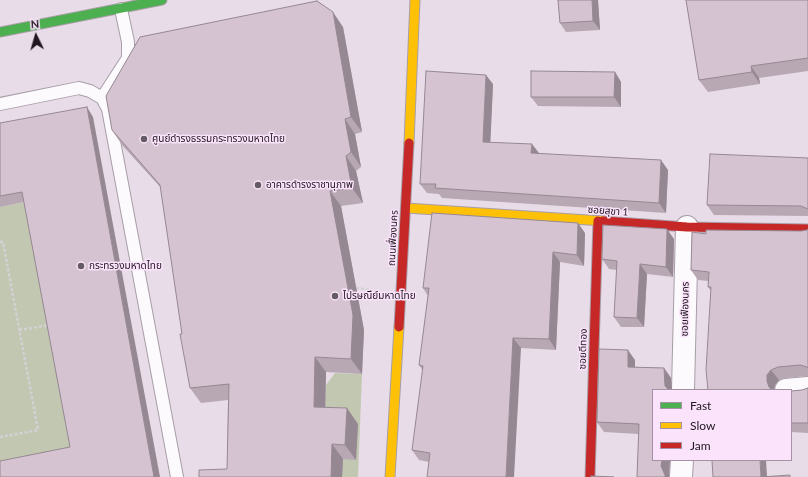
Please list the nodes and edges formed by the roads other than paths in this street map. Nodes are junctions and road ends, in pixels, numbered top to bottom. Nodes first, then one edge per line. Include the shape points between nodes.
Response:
1 (415, 0) edge
2 (156, 1) edge
3 (120, 8) junction
4 (0, 32) edge
5 (102, 98) junction
6 (0, 104) edge
7 (406, 208) junction
8 (598, 221) junction
9 (687, 227) junction
10 (808, 229) edge
11 (808, 388) edge
12 (683, 389) edge
13 (792, 389) edge
14 (682, 461) edge
15 (177, 477) edge
16 (390, 477) edge
17 (590, 477) edge
18 (681, 477) edge

1 - 7 street, ถนนเฟื่องนคร
2 - 3 street
3 - 4 street
3 - 5 lane via 128,42 128,58
5 - 6 lane via 79,88
5 - 15 lane via 108,109
7 - 8 street, ซอยสุขา 1
7 - 16 street, ถนนเฟื่องนคร
8 - 9 street, ซอยสุขา 1
8 - 17 street, ซอยตีทอง
9 - 10 street, ซอยสุขา 1
9 - 12 street, ซอยเฟืองนคร
11 - 13 street
14 - 18 street

